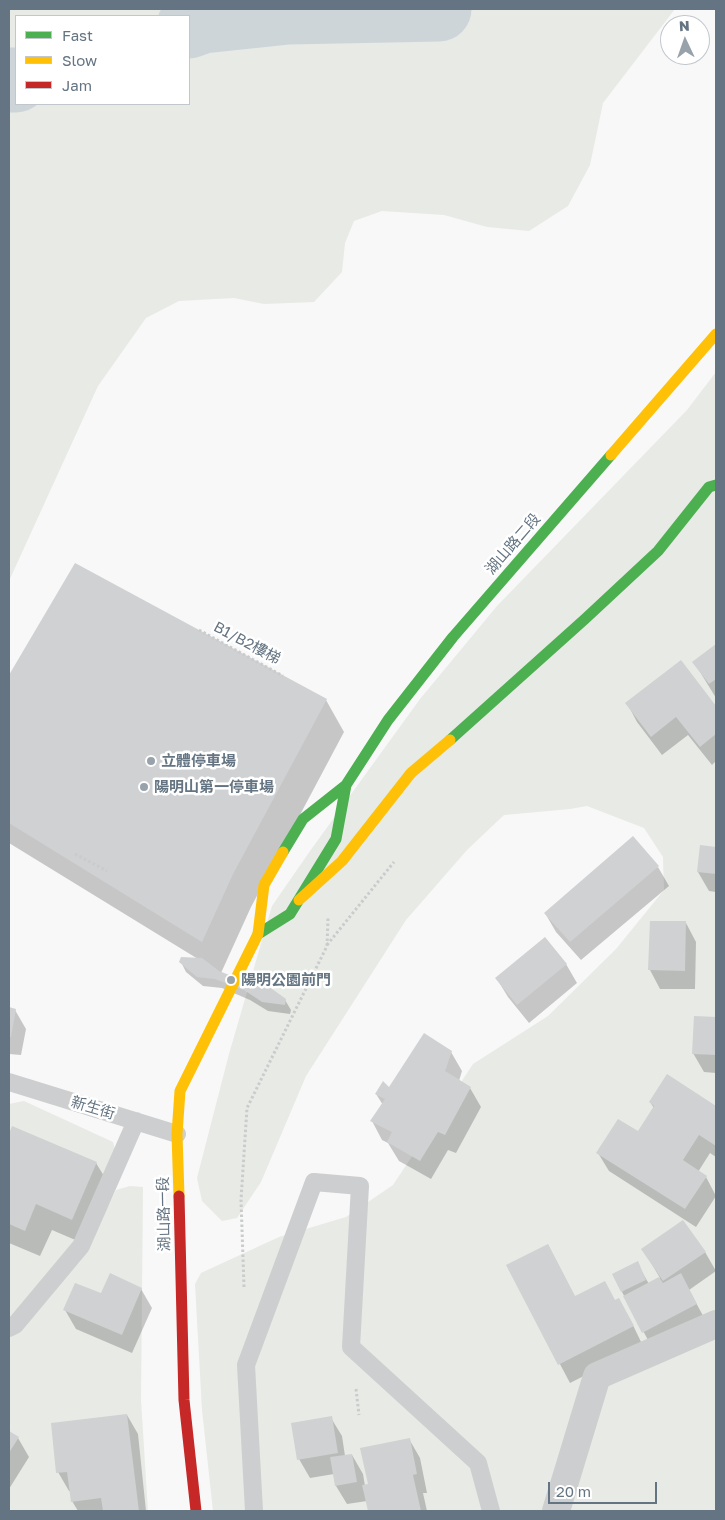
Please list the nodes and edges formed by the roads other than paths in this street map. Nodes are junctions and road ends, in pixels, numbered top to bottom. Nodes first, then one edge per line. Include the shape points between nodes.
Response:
1 (716, 334) edge
2 (716, 485) edge
3 (346, 785) junction
4 (299, 900) junction
5 (258, 934) junction
6 (9, 1082) edge
7 (136, 1121) junction
8 (177, 1134) junction
9 (716, 1324) edge
10 (9, 1328) edge
11 (196, 1511) edge
12 (254, 1511) edge
13 (491, 1511) edge
14 (556, 1511) edge

1 - 3 street, 湖山路二段 via 453,637 388,720
2 - 4 street via 709,487 658,551 410,773 342,861
3 - 4 street, 湖山路二段 via 336,839
3 - 5 street, 湖山路二段 via 303,819 264,884
4 - 5 street, 湖山路二段 via 290,914
5 - 8 street, 湖山路一段 via 180,1091
6 - 7 lane, 新生街
7 - 8 lane, 新生街
7 - 10 lane via 81,1246 15,1325
8 - 11 street, 湖山路一段 via 184,1400
9 - 14 street via 597,1376
12 - 13 lane via 246,1365 314,1182 360,1186 351,1347 478,1463

